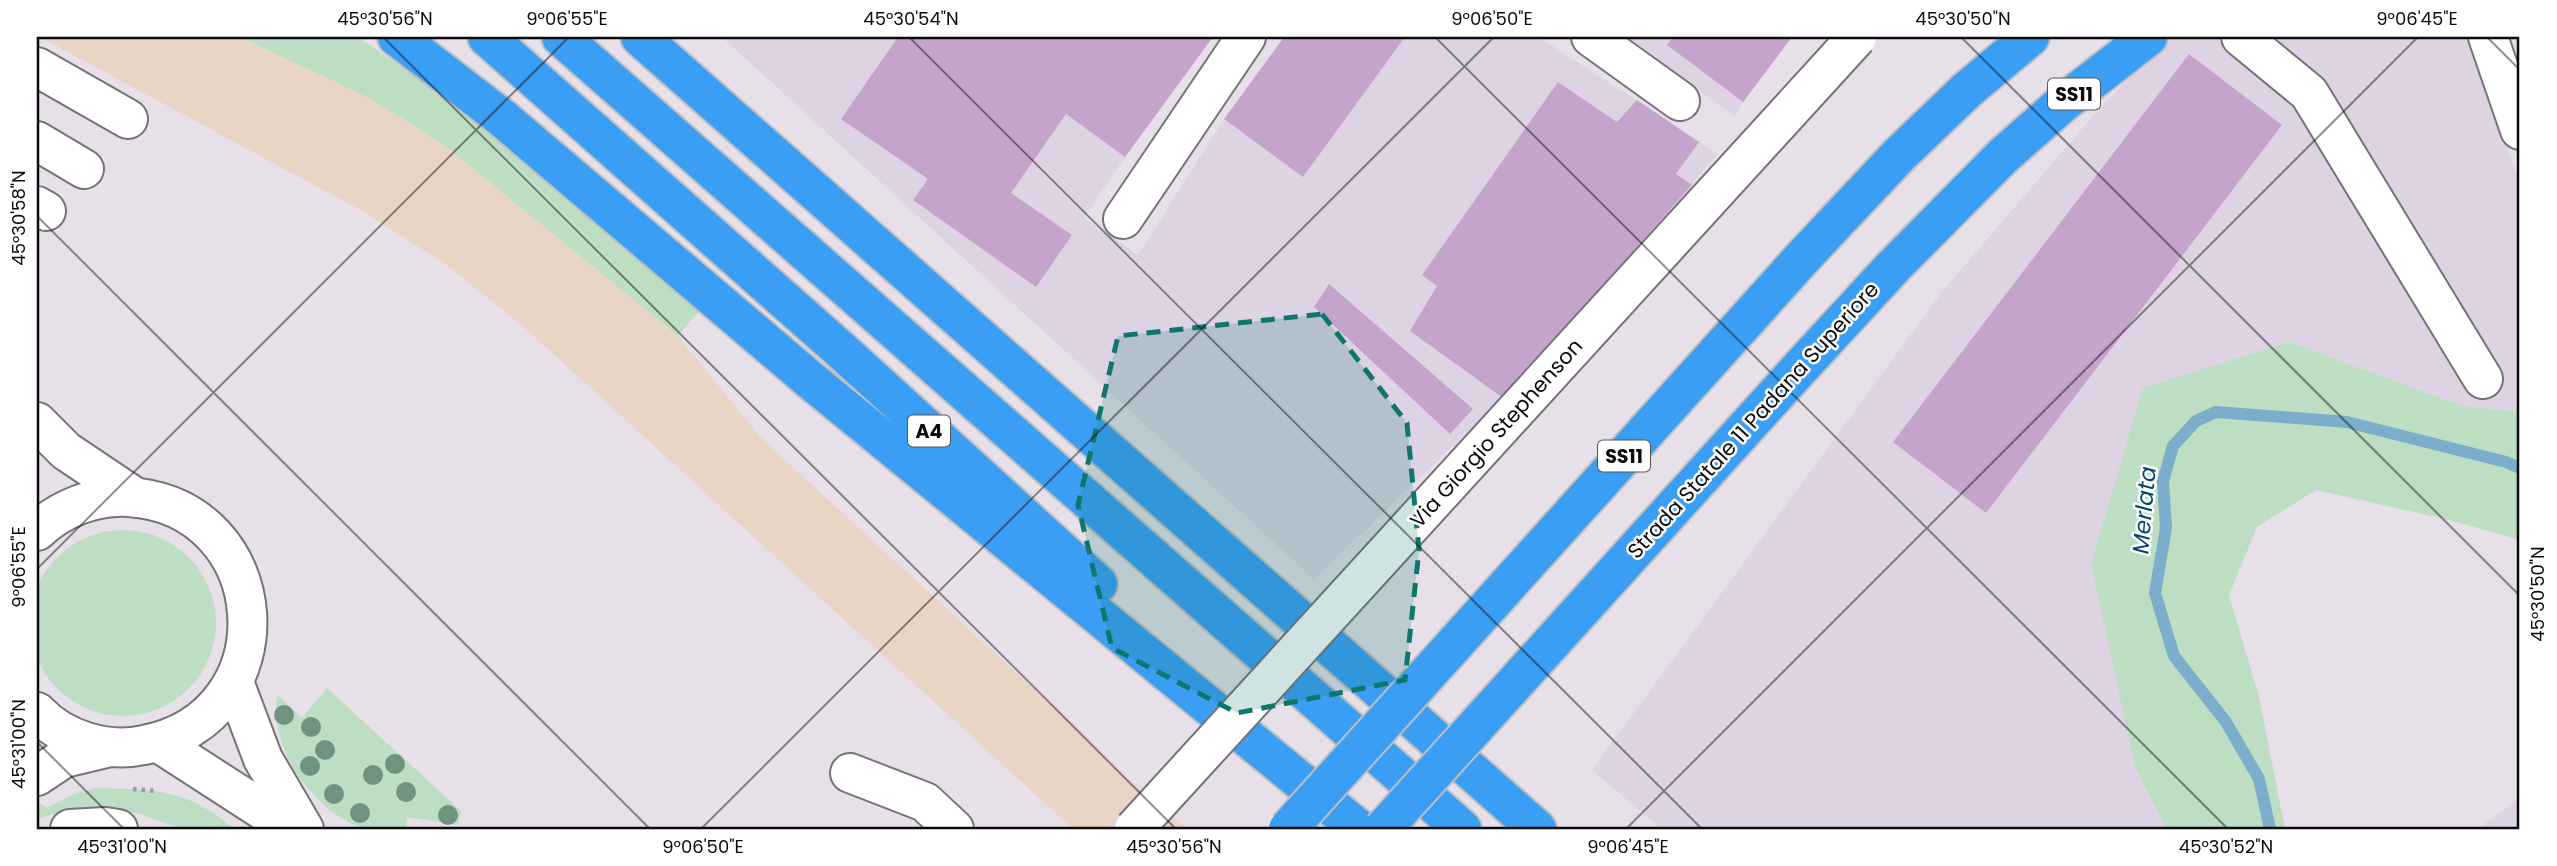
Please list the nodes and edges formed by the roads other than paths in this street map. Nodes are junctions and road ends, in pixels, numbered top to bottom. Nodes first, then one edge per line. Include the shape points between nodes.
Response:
1 (397, 37) edge
2 (487, 37) edge
3 (561, 37) edge
4 (640, 37) edge
5 (1247, 37) edge
6 (1591, 37) edge
7 (1857, 37) edge
8 (2030, 37) edge
9 (2148, 37) edge
10 (2241, 37) edge
11 (2488, 37) edge
12 (37, 67) edge
13 (1680, 101) dead end
14 (128, 119) dead end
15 (2520, 130) edge
16 (37, 141) edge
17 (84, 169) dead end
18 (1123, 219) dead end
19 (2483, 379) dead end
20 (37, 422) edge
21 (136, 498) junction
22 (37, 531) edge
23 (234, 682) junction
24 (37, 712) edge
25 (159, 743) junction
26 (110, 747) junction
27 (850, 774) dead end
28 (37, 776) edge
29 (70, 829) edge
30 (118, 829) edge
31 (292, 829) edge
32 (304, 829) edge
33 (954, 829) edge
34 (1134, 829) edge
35 (1287, 829) edge
36 (1359, 829) edge
37 (1367, 829) edge
38 (1383, 829) edge
39 (1462, 829) edge
40 (1537, 829) edge

1 - 36 highway via 501,117 809,380
2 - 37 highway, A4 via 843,352
3 - 39 highway, A4
4 - 40 highway
5 - 18 street
6 - 13 street
7 - 34 street, Via Giorgio Stephenson, bridge
8 - 35 highway, SS11, bridge via 1967,90 1833,225
9 - 38 highway, Strada Statale 11 Padana Superiore / SS11, bridge via 2003,156 1893,267
10 - 19 street via 2308,93
11 - 15 street
12 - 14 street
16 - 17 street
20 - 21 street via 66,451
21 - 22 street via 88,502 60,513
21 - 23 street via 183,512 210,531 232,560 249,620 245,652
23 - 25 street via 202,720
23 - 32 street via 263,758
24 - 26 street via 63,732
25 - 26 street
25 - 31 street
26 - 28 street via 64,758
27 - 33 street via 925,803
29 - 30 street

